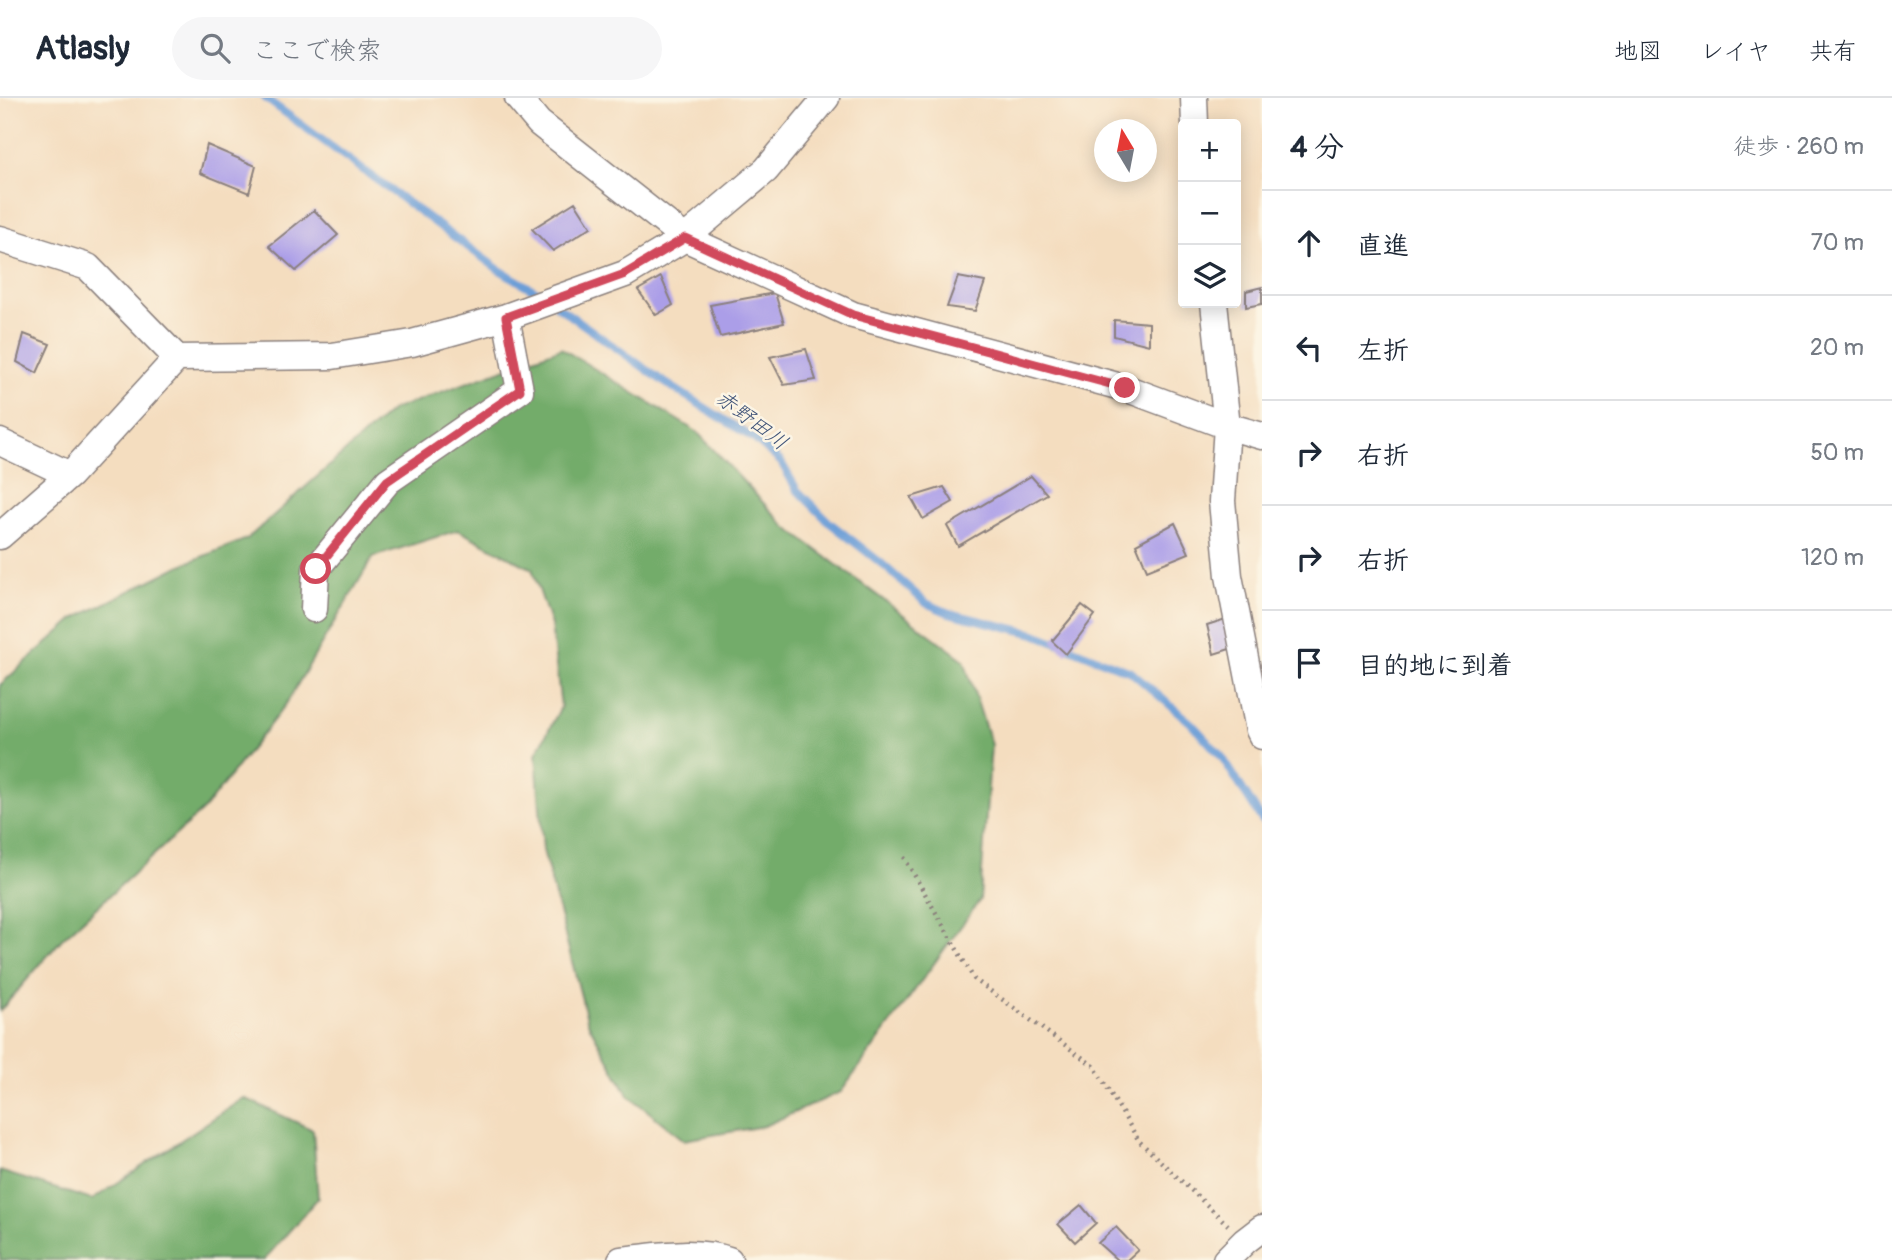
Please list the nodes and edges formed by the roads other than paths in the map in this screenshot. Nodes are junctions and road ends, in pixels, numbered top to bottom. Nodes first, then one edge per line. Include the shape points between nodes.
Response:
1 (518, 98) edge
2 (827, 98) edge
3 (1194, 98) edge
4 (1195, 119) edge
5 (685, 238) junction
6 (0, 239) edge
7 (1215, 308) edge
8 (506, 317) junction
9 (177, 358) junction
10 (1227, 426) junction
11 (1262, 436) edge
12 (0, 442) edge
13 (70, 475) junction
14 (0, 536) edge
15 (314, 609) dead end
16 (1262, 736) edge
17 (1253, 1234) edge
18 (621, 1260) edge
19 (729, 1260) edge
20 (1226, 1260) edge

1 - 5 street via 539,123
2 - 5 street via 766,170
3 - 4 street
5 - 8 street via 625,274
5 - 10 street via 853,315 1125,388
6 - 9 street via 88,267
7 - 10 street
8 - 9 street via 412,343 332,356
8 - 15 street via 520,390 387,481 316,569
9 - 13 street
10 - 11 street
10 - 16 street via 1222,501 1229,576
12 - 13 street
13 - 14 street
17 - 20 street
18 - 19 street via 681,1254

